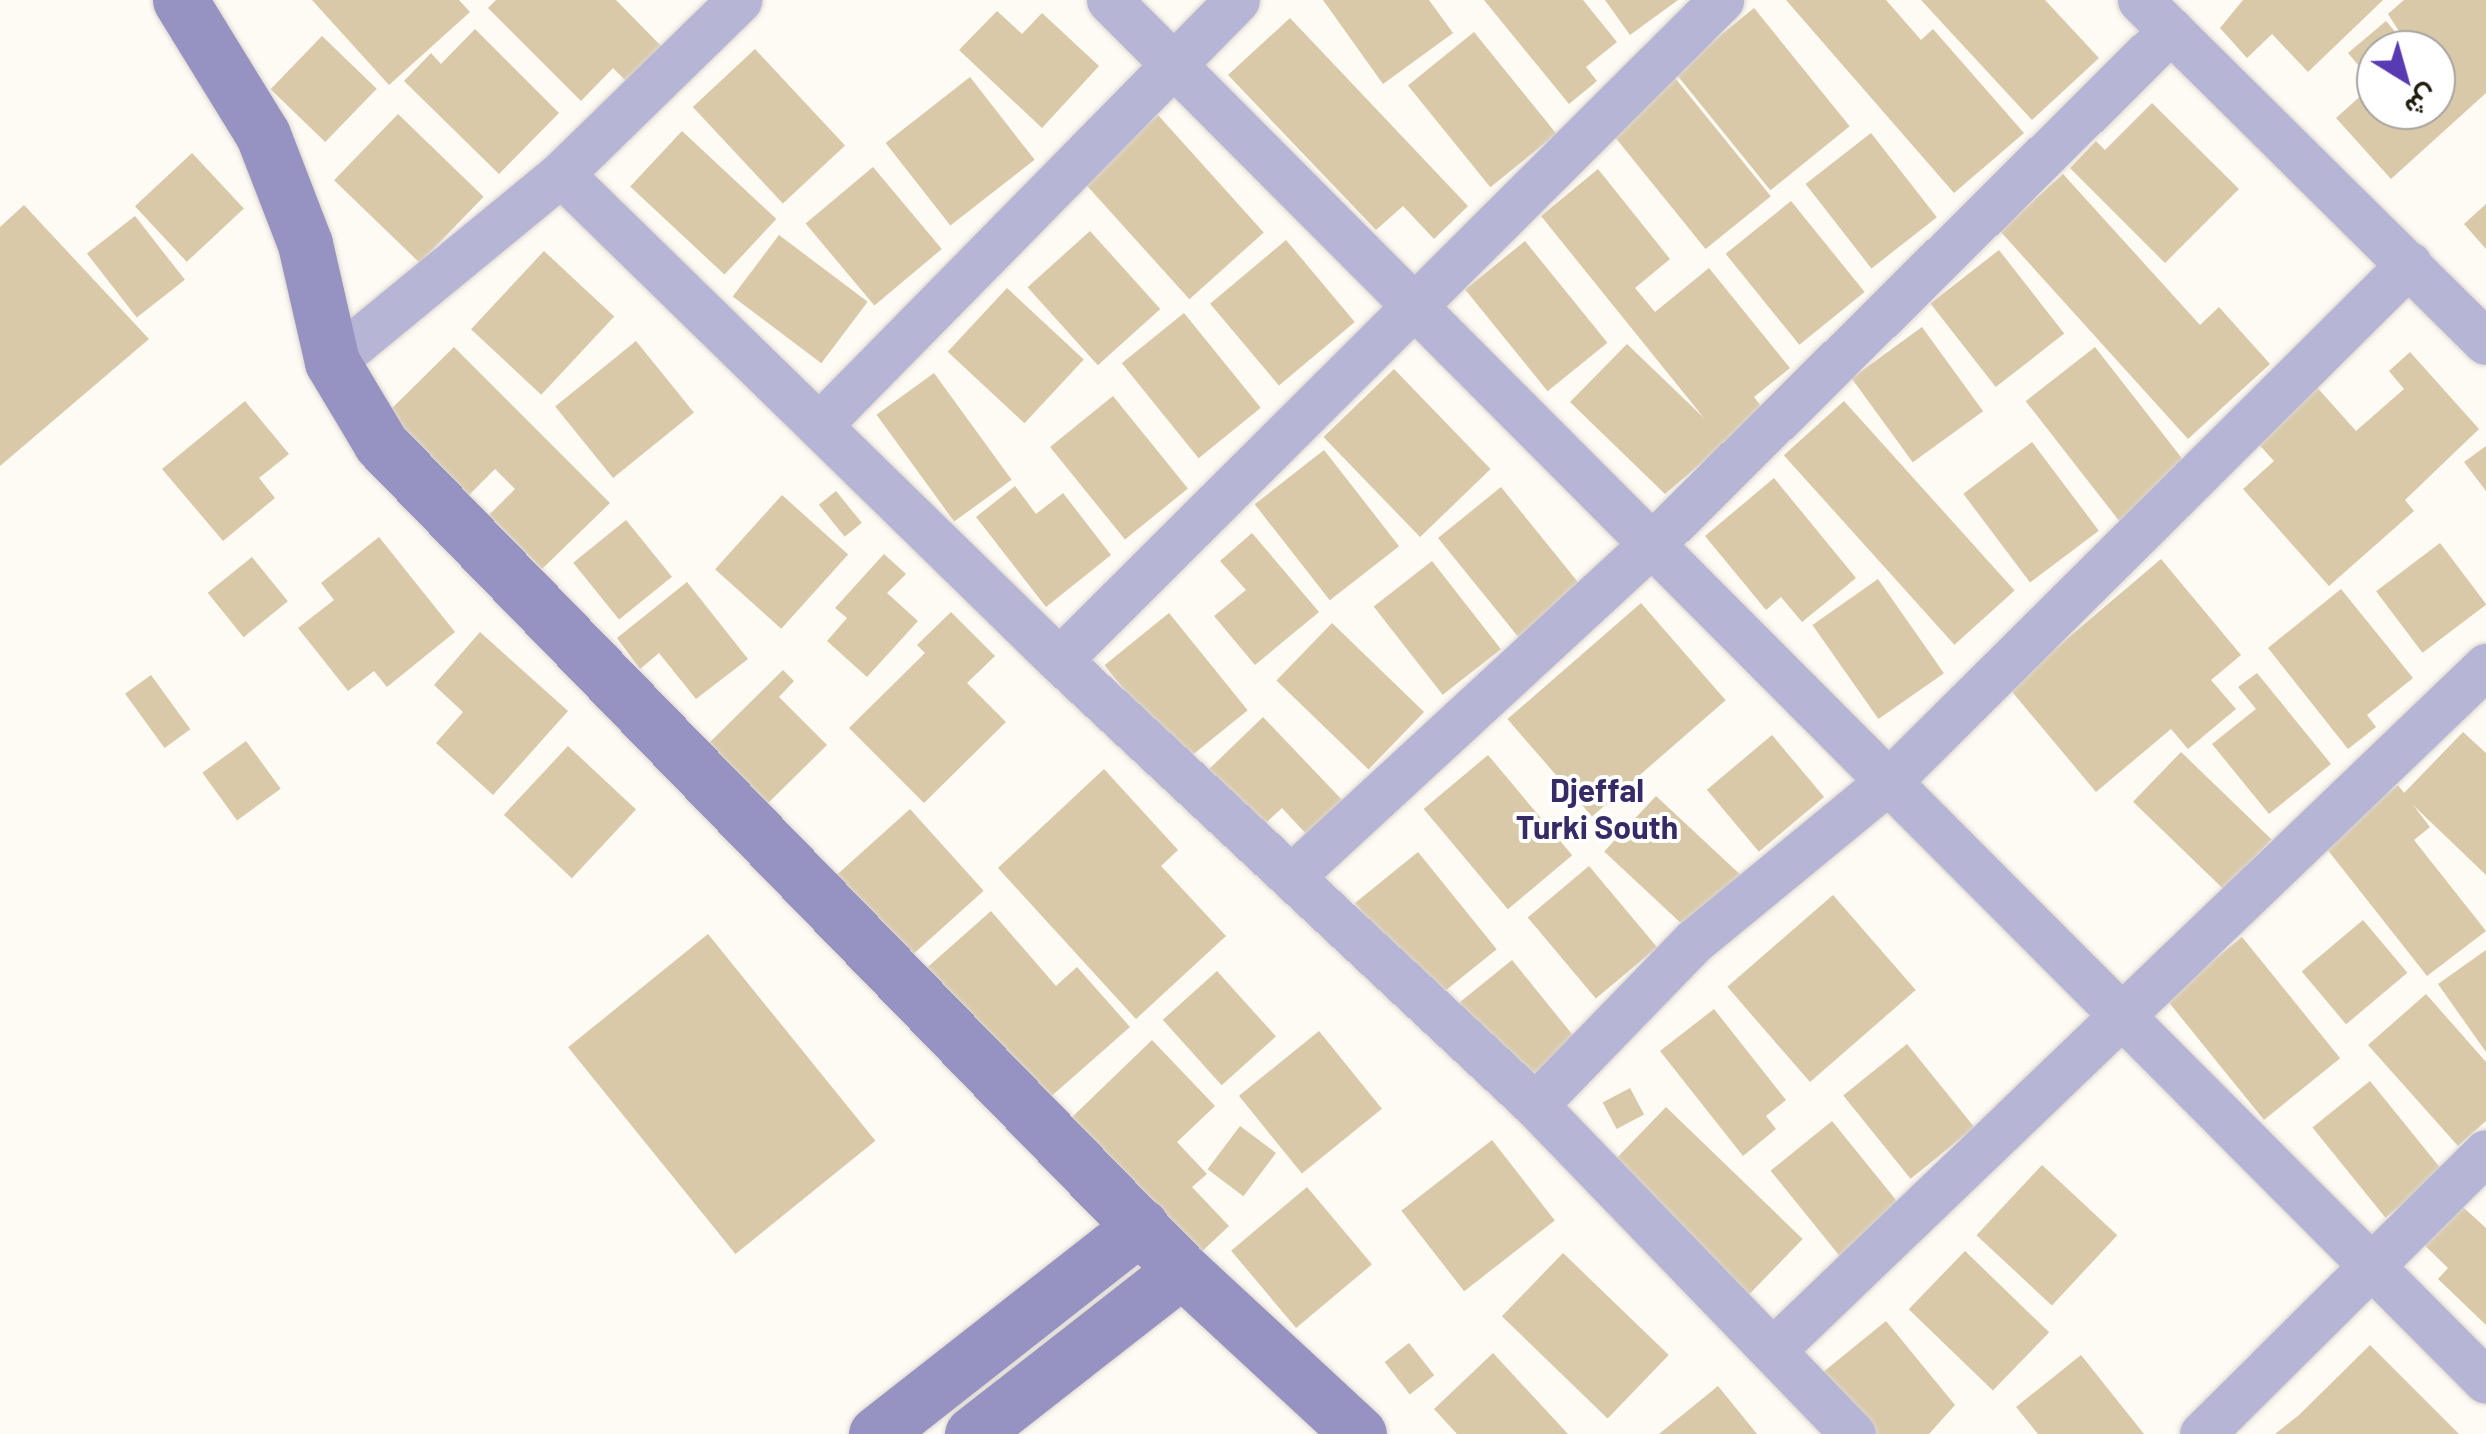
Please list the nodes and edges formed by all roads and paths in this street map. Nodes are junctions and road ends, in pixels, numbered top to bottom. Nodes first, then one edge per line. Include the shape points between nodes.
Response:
1 (180, 0) edge
2 (740, 0) edge
3 (1109, 0) edge
4 (1237, 0) edge
5 (1721, 0) edge
6 (2155, 15) edge
7 (1172, 63) junction
8 (561, 174) junction
9 (2409, 264) junction
10 (1416, 304) junction
11 (2486, 342) edge
12 (332, 362) junction
13 (820, 423) junction
14 (1652, 544) junction
15 (1059, 660) junction
16 (2486, 666) edge
17 (1890, 780) junction
18 (1293, 875) junction
19 (2127, 1018) junction
20 (1535, 1105) junction
21 (2486, 1152) edge
22 (1141, 1226) junction
23 (2366, 1265) junction
24 (1182, 1270) junction
25 (1774, 1349) junction
26 (2486, 1381) edge
27 (876, 1434) edge
28 (972, 1434) edge
29 (1359, 1434) edge
30 (1853, 1434) edge
31 (2202, 1434) edge

1 - 12 street via 262,135 305,244
2 - 8 street
3 - 7 street
4 - 7 street
5 - 10 street
6 - 9 street
6 - 14 street
7 - 10 street
7 - 13 street
8 - 12 street
8 - 13 street
9 - 11 street
9 - 17 street
10 - 14 street
10 - 15 street
12 - 22 street via 381,444 433,505
13 - 15 street
14 - 17 street
14 - 18 street
15 - 18 street
16 - 19 street
17 - 19 street
17 - 20 street via 1694,941
18 - 20 street
19 - 23 street
19 - 25 street
20 - 25 street
21 - 23 street
22 - 24 street
22 - 27 street
23 - 26 street
23 - 31 street
24 - 28 street
24 - 29 street
25 - 30 street

